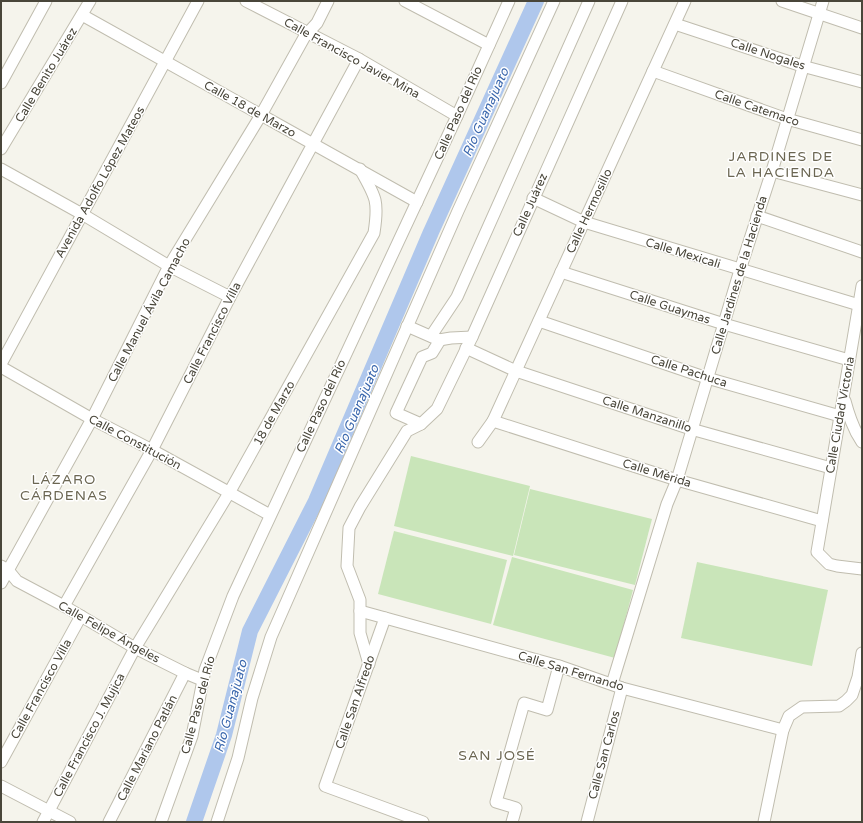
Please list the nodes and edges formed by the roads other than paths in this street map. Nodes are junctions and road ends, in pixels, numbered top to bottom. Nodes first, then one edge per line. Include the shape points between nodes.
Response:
1 (46, 1) edge
2 (90, 1) edge
3 (198, 1) edge
4 (246, 1) edge
5 (328, 1) edge
6 (405, 1) edge
7 (509, 1) edge
8 (554, 1) edge
9 (589, 1) edge
10 (622, 1) edge
11 (685, 1) edge
12 (782, 1) edge
13 (823, 1) edge
14 (819, 14) junction
15 (82, 15) junction
16 (675, 24) junction
17 (862, 28) edge
18 (308, 33) junction
19 (488, 45) junction
20 (359, 59) junction
21 (165, 62) junction
22 (802, 66) junction
23 (653, 71) junction
24 (862, 82) edge
25 (1, 83) edge
26 (260, 115) junction
27 (457, 116) junction
28 (787, 119) junction
29 (862, 140) edge
30 (313, 143) junction
31 (1, 148) edge
32 (1, 169) edge
33 (360, 170) junction
34 (772, 171) junction
35 (862, 194) edge
36 (534, 198) junction
37 (417, 202) junction
38 (82, 214) junction
39 (757, 216) junction
40 (584, 222) junction
41 (862, 252) edge
42 (170, 266) junction
43 (740, 270) junction
44 (561, 272) junction
45 (862, 286) edge
46 (230, 297) junction
47 (859, 305) junction
48 (539, 321) junction
49 (724, 324) junction
50 (407, 326) junction
51 (472, 337) junction
52 (435, 338) junction
53 (466, 348) junction
54 (849, 360) junction
55 (1, 364) edge
56 (1, 367) edge
57 (516, 371) junction
58 (708, 378) junction
59 (843, 394) junction
60 (840, 416) junction
61 (92, 419) junction
62 (493, 421) junction
63 (421, 424) junction
64 (691, 429) junction
65 (478, 442) dead end
66 (862, 442) edge
67 (152, 450) junction
68 (831, 468) junction
69 (677, 480) junction
70 (229, 493) junction
71 (667, 504) joint
72 (270, 515) junction
73 (822, 521) junction
74 (4, 568) edge
75 (862, 569) edge
76 (1, 581) edge
77 (17, 581) junction
78 (64, 606) junction
79 (360, 611) junction
80 (81, 616) junction
81 (385, 618) junction
82 (135, 648) junction
83 (862, 653) edge
84 (369, 664) junction
85 (559, 666) junction
86 (185, 673) junction
87 (860, 676) edge
88 (202, 680) junction
89 (617, 686) junction
90 (783, 730) junction
91 (1, 762) edge
92 (1, 786) edge
93 (49, 812) junction
94 (43, 822) edge
95 (70, 822) edge
96 (109, 822) edge
97 (161, 822) edge
98 (217, 822) edge
99 (423, 822) edge
100 (512, 822) edge
101 (586, 822) edge
102 (764, 822) edge

1 - 25 street
2 - 15 street, Calle Benito Juárez
3 - 21 street, Avenida Adolfo López Mateos
4 - 18 street, Calle Francisco Javier Mina
5 - 18 street, Calle Manuel Ávila Camacho via 318,23
6 - 19 street
7 - 19 street, Calle Paso del Río
8 - 50 street
9 - 52 street via 457,297
10 - 36 street, Calle Juárez
11 - 16 street, Calle Hermosillo
12 - 14 street
13 - 14 street, Calle Jardines de la Hacienda
14 - 17 street
14 - 22 street, Calle Jardines de la Hacienda
15 - 21 street, Calle 18 de Marzo
15 - 31 street, Calle Benito Juárez
16 - 22 street, Calle Nogales
16 - 23 street, Calle Hermosillo
18 - 20 street, Calle Francisco Javier Mina
18 - 26 street, Calle Manuel Ávila Camacho
19 - 27 street, Calle Paso del Río
20 - 27 street, Calle Francisco Javier Mina
20 - 30 street, Calle Francisco Villa
21 - 26 street, Calle 18 de Marzo
21 - 38 street, Avenida Adolfo López Mateos
22 - 24 street, Calle Nogales
22 - 28 street, Calle Jardines de la Hacienda
23 - 28 street, Calle Catemaco
23 - 40 street, Calle Hermosillo
26 - 30 street, Calle 18 de Marzo
26 - 42 street, Calle Manuel Ávila Camacho
27 - 37 street, Calle Paso del Río
28 - 29 street, Calle Catemaco
28 - 34 street, Calle Jardines de la Hacienda
30 - 33 street, Calle 18 de Marzo
30 - 46 street, Calle Francisco Villa
32 - 38 street
33 - 37 street, Calle 18 de Marzo
33 - 70 street, 18 de Marzo via 376,199 374,233
34 - 35 street
34 - 39 street, Calle Jardines de la Hacienda
36 - 40 street, Calle Mexicali
36 - 51 street, Calle Juárez
37 - 72 street, Calle Paso del Río
38 - 42 street
38 - 55 street, Avenida Adolfo López Mateos
39 - 41 street
39 - 43 street, Calle Jardines de la Hacienda
40 - 43 street, Calle Mexicali
40 - 44 street, Calle Hermosillo
42 - 46 street
42 - 61 street, Calle Manuel Ávila Camacho
43 - 47 street, Calle Mexicali
43 - 49 street, Calle Jardines de la Hacienda
44 - 48 street, Calle Hermosillo
44 - 49 street, Calle Guaymas
45 - 47 street, Calle Ciudad Victoria
46 - 67 street, Calle Francisco Villa
47 - 54 street, Calle Ciudad Victoria
48 - 57 street, Calle Hermosillo
48 - 58 street, Calle Pachuca
49 - 54 street, Calle Guaymas
49 - 58 street, Calle Jardines de la Hacienda
50 - 52 street
50 - 98 street via 272,637
51 - 52 street
51 - 53 street, Calle Juárez
52 - 63 street via 432,353 422,357 396,414
53 - 57 street, Calle Manzanillo
53 - 63 street, Calle Juárez via 437,408
54 - 59 street, Calle Ciudad Victoria
56 - 61 street, Calle Constitución
57 - 62 street, Calle Hermosillo
57 - 64 street, Calle Manzanillo
58 - 60 street, Calle Pachuca
58 - 64 street, Calle Jardines de la Hacienda
59 - 60 street, Calle Ciudad Victoria
59 - 66 street via 849,418
60 - 68 street, Calle Ciudad Victoria
61 - 67 street, Calle Constitución
61 - 74 street, Calle Manuel Ávila Camacho
62 - 65 street, Calle Hermosillo
62 - 69 street, Calle Mérida
63 - 79 street, Calle Juárez via 407,431 349,528 347,566 360,600
64 - 68 street, Calle Manzanillo
64 - 69 street, Calle Jardines de la Hacienda
67 - 70 street, Calle Constitución
67 - 78 street, Calle Francisco Villa
68 - 73 street, Calle Ciudad Victoria
69 - 71 street, Calle Jardines de la Hacienda
69 - 73 street, Calle Mérida
70 - 72 street, Calle Constitución
70 - 82 street, 18 de Marzo
71 - 89 street, Calle San Carlos
72 - 88 street, Calle Paso del Río via 233,596
73 - 75 street, Calle Ciudad Victoria via 817,552 829,564
74 - 76 street, Calle Manuel Ávila Camacho
74 - 77 street, Calle Felipe Ángeles
76 - 77 street, Calle Felipe Ángeles
77 - 78 street, Calle Felipe Ángeles
78 - 80 street, Calle Felipe Ángeles
79 - 81 street, Calle San Fernando
79 - 84 street, Calle Juárez via 360,633
80 - 82 street, Calle Felipe Ángeles
80 - 91 street, Calle Francisco Villa
81 - 84 street, Calle San Alfredo
81 - 85 street, Calle San Fernando
82 - 86 street, Calle Felipe Ángeles
82 - 93 street, Calle Francisco J. Mujica
83 - 87 street
84 - 99 street, Calle San Alfredo via 326,786
85 - 89 street, Calle San Fernando
85 - 100 street via 547,710 524,703 496,802 516,808
86 - 88 street, Calle Felipe Ángeles
86 - 96 street, Calle Mariano Patlán
87 - 90 street via 852,695 839,706 802,706 789,716
88 - 97 street, Calle Paso del Río via 192,736
89 - 90 street, Calle San Fernando
89 - 101 street, Calle San Carlos
90 - 102 street
92 - 93 street
93 - 94 street, Calle Francisco J. Mujica
93 - 95 street

